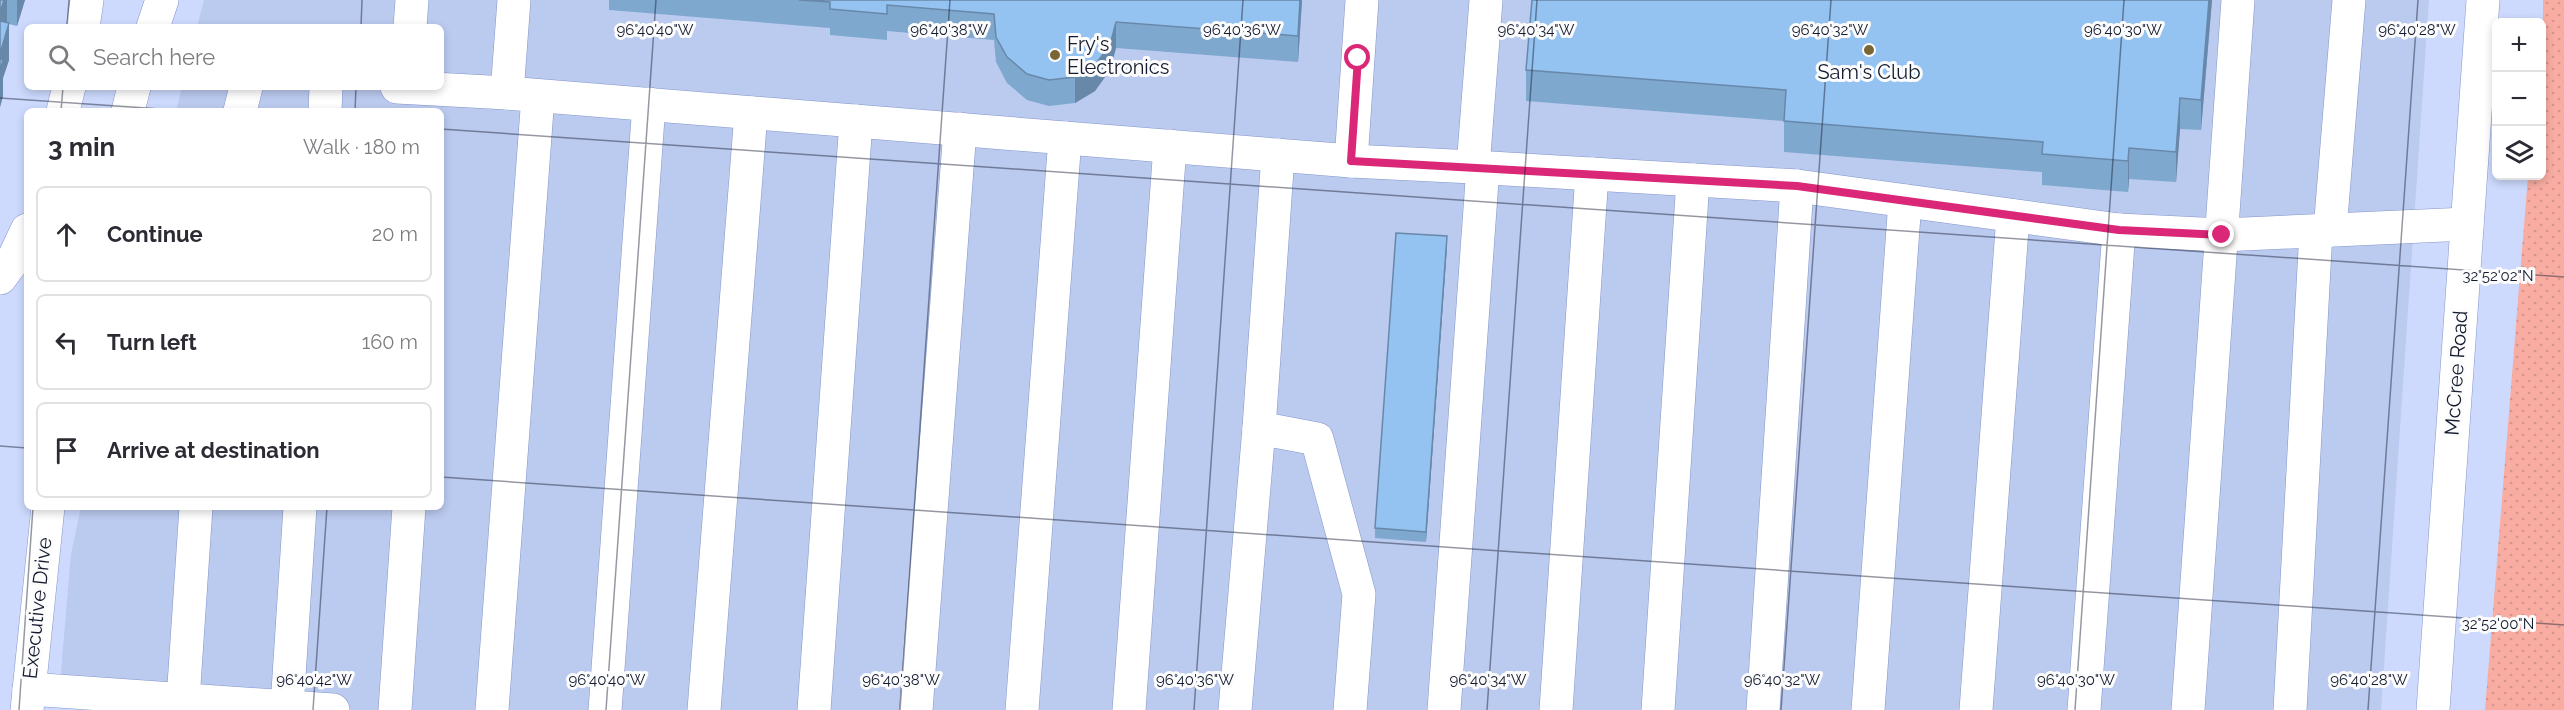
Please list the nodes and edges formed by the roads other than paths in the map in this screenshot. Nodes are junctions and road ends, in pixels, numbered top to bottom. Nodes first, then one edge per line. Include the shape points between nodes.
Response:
1 (87, 0) edge
2 (162, 0) edge
3 (412, 0) edge
4 (514, 0) edge
5 (1362, 0) edge
6 (1486, 0) edge
7 (2238, 0) edge
8 (2349, 0) edge
9 (2483, 0) edge
10 (83, 24) edge
11 (154, 24) edge
12 (410, 24) edge
13 (68, 90) edge
14 (133, 90) edge
15 (245, 90) edge
16 (326, 90) edge
17 (413, 90) edge
18 (523, 94) junction
19 (437, 100) edge
20 (649, 104) junction
21 (64, 108) edge
22 (129, 108) edge
23 (241, 108) edge
24 (325, 108) edge
25 (751, 113) junction
26 (856, 121) junction
27 (960, 129) junction
28 (1065, 138) junction
29 (1170, 146) junction
30 (1278, 155) junction
31 (1351, 161) junction
32 (1478, 167) junction
33 (1592, 174) junction
34 (1693, 180) junction
35 (1797, 186) junction
36 (1905, 201) junction
37 (2013, 216) junction
38 (2467, 224) junction
39 (2119, 230) junction
40 (2323, 231) junction
41 (2222, 235) junction
42 (24, 236) edge
43 (0, 278) edge
44 (1259, 428) junction
45 (48, 510) edge
46 (196, 510) edge
47 (300, 510) edge
48 (409, 510) edge
49 (28, 699) edge
50 (183, 699) junction
51 (287, 707) junction
52 (333, 710) edge
53 (395, 710) edge
54 (492, 710) edge
55 (605, 710) edge
56 (704, 710) edge
57 (814, 710) edge
58 (916, 710) edge
59 (1022, 710) edge
60 (1129, 710) edge
61 (1234, 710) edge
62 (1350, 710) edge
63 (1444, 710) edge
64 (1556, 710) edge
65 (1658, 710) edge
66 (1763, 710) edge
67 (1868, 710) edge
68 (1976, 710) edge
69 (2084, 710) edge
70 (2188, 710) edge
71 (2290, 710) edge
72 (2433, 710) edge

1 - 10 street
2 - 11 street
3 - 12 street
4 - 18 street
5 - 31 street
6 - 32 street
7 - 41 street
8 - 40 street
9 - 38 street, McCree Road
13 - 21 street
14 - 22 street
15 - 23 street
16 - 24 street
17 - 19 street
18 - 19 street
18 - 20 street
18 - 54 street
20 - 25 street
20 - 55 street
25 - 26 street
25 - 56 street
26 - 27 street
26 - 57 street
27 - 28 street
27 - 58 street
28 - 29 street
28 - 59 street
29 - 30 street
29 - 60 street
30 - 31 street
30 - 44 street
31 - 32 street
32 - 33 street
32 - 63 street
33 - 34 street
33 - 64 street
34 - 35 street
34 - 65 street
35 - 36 street
35 - 66 street
36 - 37 street
36 - 67 street
37 - 39 street
37 - 68 street
38 - 40 street
38 - 72 street, McCree Road
39 - 41 street
39 - 69 street
40 - 41 street
40 - 71 street
41 - 70 street
42 - 43 street
44 - 61 street
44 - 62 street via 1317,439 1359,594
45 - 49 street, Executive Drive
46 - 50 street
47 - 51 street
48 - 53 street
49 - 50 street
50 - 51 street
51 - 52 street

